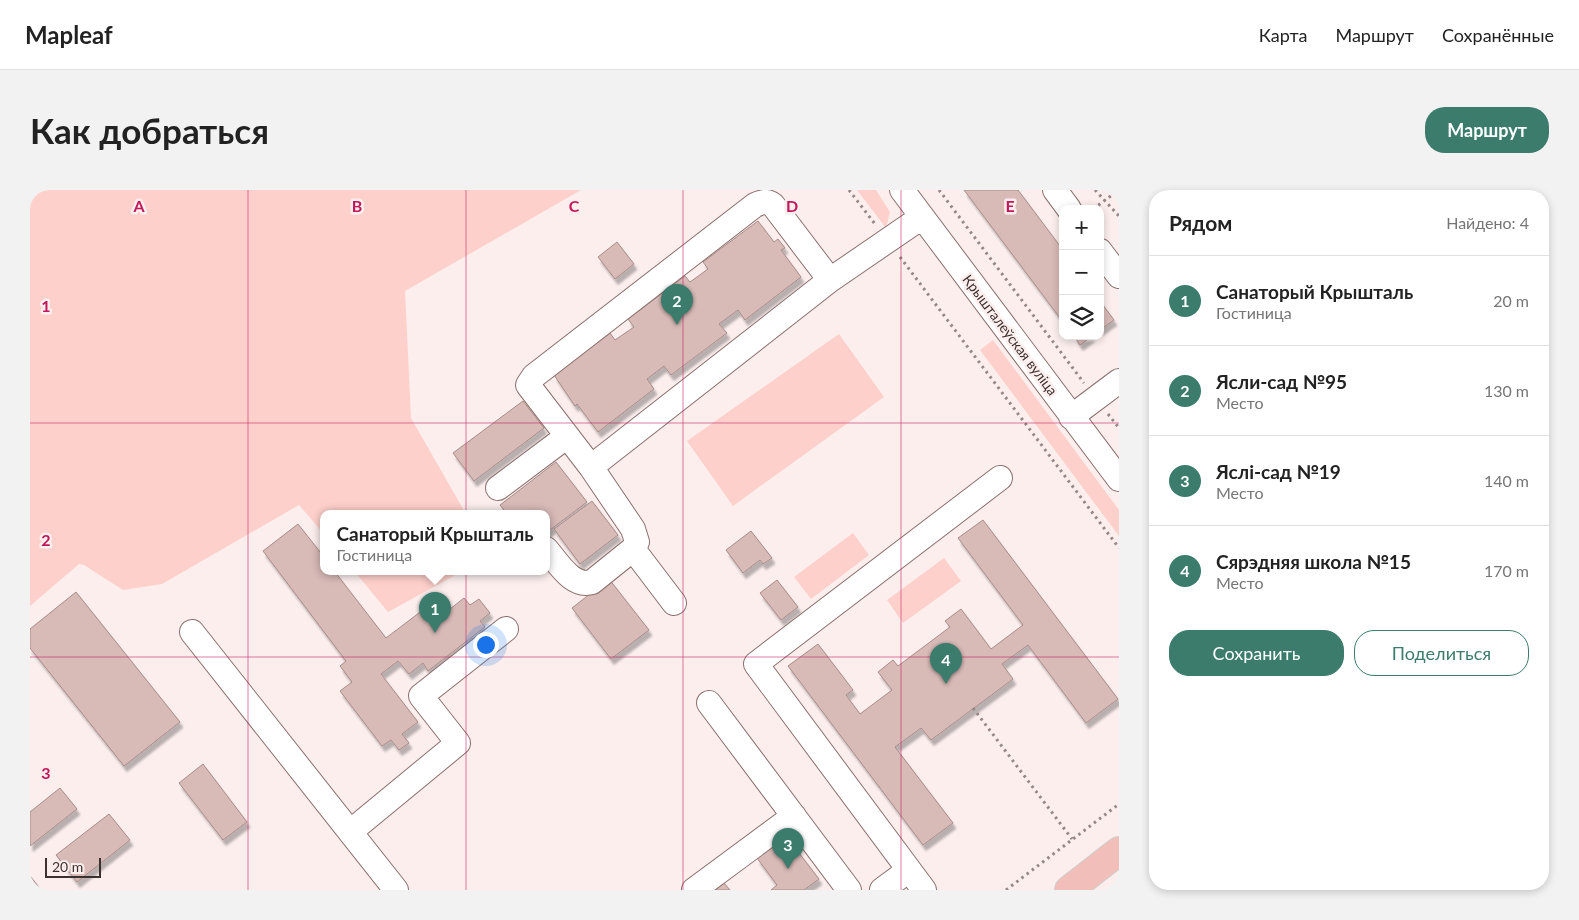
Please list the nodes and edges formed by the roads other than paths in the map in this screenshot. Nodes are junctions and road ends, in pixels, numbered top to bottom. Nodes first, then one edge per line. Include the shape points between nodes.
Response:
1 (902, 190) edge
2 (1055, 190) edge
3 (1066, 205) edge
4 (922, 217) junction
5 (1104, 256) edge
6 (1119, 276) edge
7 (830, 280) junction
8 (1119, 381) edge
9 (1071, 417) junction
10 (566, 437) junction
11 (591, 468) junction
12 (1000, 478) dead end
13 (1119, 479) edge
14 (498, 488) dead end
15 (633, 550) junction
16 (550, 554) edge
17 (674, 603) dead end
18 (506, 629) dead end
19 (192, 632) dead end
20 (709, 703) dead end
21 (794, 816) junction
22 (350, 832) junction
23 (1119, 851) edge
24 (909, 870) junction
25 (1078, 887) edge
26 (396, 890) edge
27 (694, 890) edge
28 (849, 890) edge
29 (882, 890) edge
30 (924, 890) edge

1 - 4 street, Крышталеўская вуліца
2 - 3 street
4 - 7 street
4 - 9 street, Крышталеўская вуліца
5 - 6 street
7 - 10 street via 770,202 754,205 529,382 531,391
7 - 11 street
8 - 9 street
9 - 13 street, Крышталеўская вуліца
10 - 11 street
10 - 14 street
11 - 15 street via 633,529 637,542
12 - 24 street via 756,664
15 - 16 street via 586,584 571,578
15 - 17 street
18 - 22 street via 421,696 458,743
19 - 22 street
20 - 21 street
21 - 27 street
21 - 28 street
22 - 26 street
23 - 25 main road
24 - 29 street
24 - 30 street

